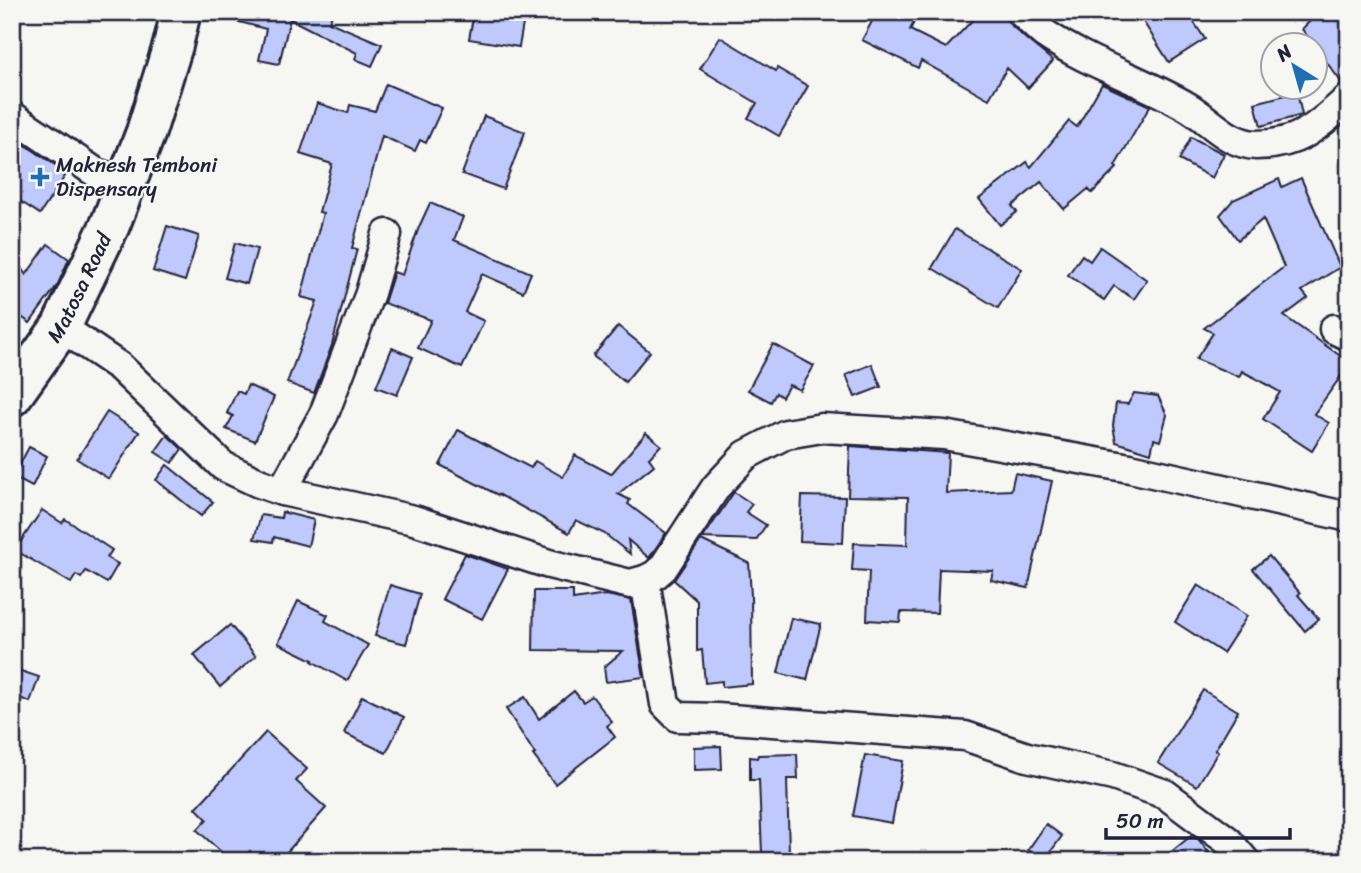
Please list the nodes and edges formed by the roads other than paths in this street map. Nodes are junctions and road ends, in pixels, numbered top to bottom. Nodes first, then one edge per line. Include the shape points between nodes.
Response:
1 (181, 12) edge
2 (1021, 12) edge
3 (1349, 99) edge
4 (12, 116) edge
5 (125, 184) junction
6 (387, 234) dead end
7 (61, 327) junction
8 (12, 396) edge
9 (282, 491) junction
10 (1349, 517) edge
11 (645, 580) junction
12 (1245, 861) edge

1 - 5 street, Matosa Road via 146,132
2 - 3 street via 1044,33 1184,104 1237,141 1272,144 1300,136
4 - 5 street via 95,172
5 - 7 street, Matosa Road
6 - 9 street via 324,414
7 - 8 street, Matosa Road
7 - 9 street via 120,367 223,466
9 - 11 street via 414,520 549,565 630,584
10 - 11 street via 1129,468 944,435 822,428 786,433 746,455 716,487 663,568
11 - 12 street via 665,704 678,717 965,736 1165,794 1227,841

